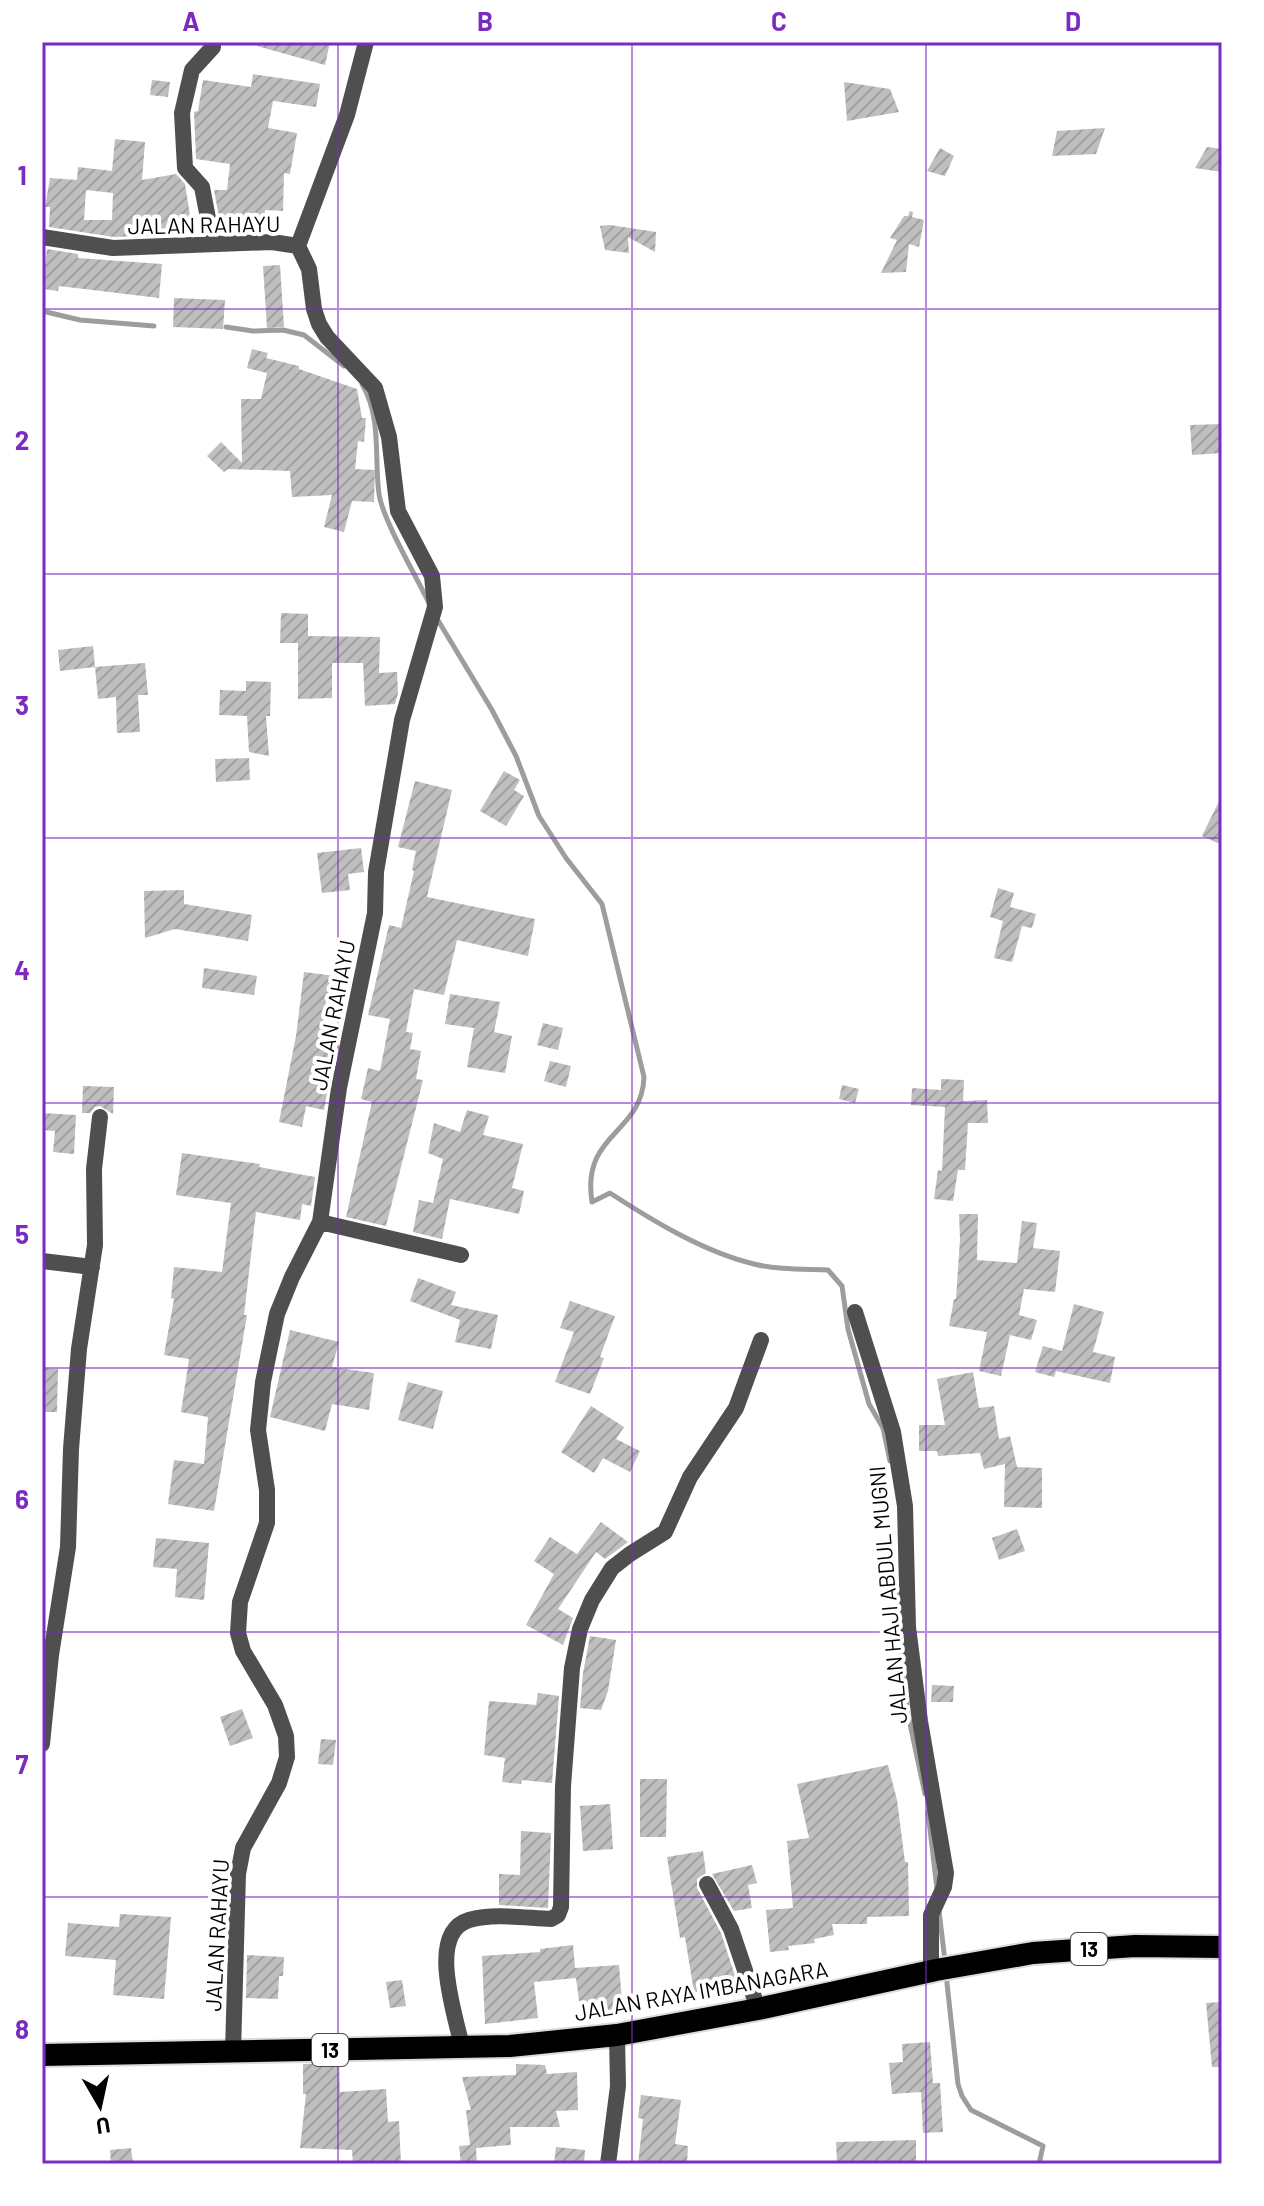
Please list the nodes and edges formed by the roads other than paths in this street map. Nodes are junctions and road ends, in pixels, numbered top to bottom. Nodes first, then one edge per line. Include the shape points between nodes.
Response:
1 (213, 42) edge
2 (366, 42) edge
3 (42, 237) edge
4 (213, 244) junction
5 (298, 246) junction
6 (100, 1117) dead end
7 (320, 1222) junction
8 (461, 1255) dead end
9 (42, 1261) edge
10 (92, 1267) junction
11 (855, 1312) dead end
12 (761, 1340) dead end
13 (42, 1744) edge
14 (707, 1884) dead end
15 (1222, 1947) edge
16 (942, 1969) junction
17 (758, 2009) junction
18 (617, 2035) junction
19 (462, 2047) junction
20 (233, 2052) junction
21 (42, 2055) edge
22 (608, 2164) edge

1 - 4 street via 188,79 182,113 185,168 202,187
2 - 5 street via 347,115
3 - 4 street, JALAN RAHAYU via 113,248
4 - 5 street, JALAN RAHAYU
5 - 7 street, JALAN RAHAYU via 309,269 319,324 375,388 389,437 398,511 432,576 434,613 402,720 376,872 375,913 339,1088
6 - 10 street
7 - 8 street
7 - 20 street, JALAN RAHAYU via 274,1327 258,1430 267,1523 237,1619 243,1651 275,1705 288,1746 279,1783 249,1834 238,1874
9 - 10 street
10 - 13 street via 79,1349 68,1547
11 - 16 street, JALAN HAJI ABDUL MUGNI via 893,1432 905,1506 908,1627 946,1873 933,1910
12 - 19 street via 736,1408 690,1477 665,1532 612,1568 580,1629 572,1668 558,1915 478,1919 451,1932 447,1982
14 - 17 street via 731,1929
15 - 16 highway, JALAN RAYA IMBANAGARA / 13 via 1033,1953
16 - 17 highway, JALAN RAYA IMBANAGARA / 13
17 - 18 highway, JALAN RAYA IMBANAGARA / 13
18 - 19 highway, JALAN RAYA IMBANAGARA / 13
18 - 22 street via 618,2086
19 - 20 highway, JALAN RAYA IMBANAGARA / 13
20 - 21 highway, JALAN RAYA IMBANAGARA / 13

